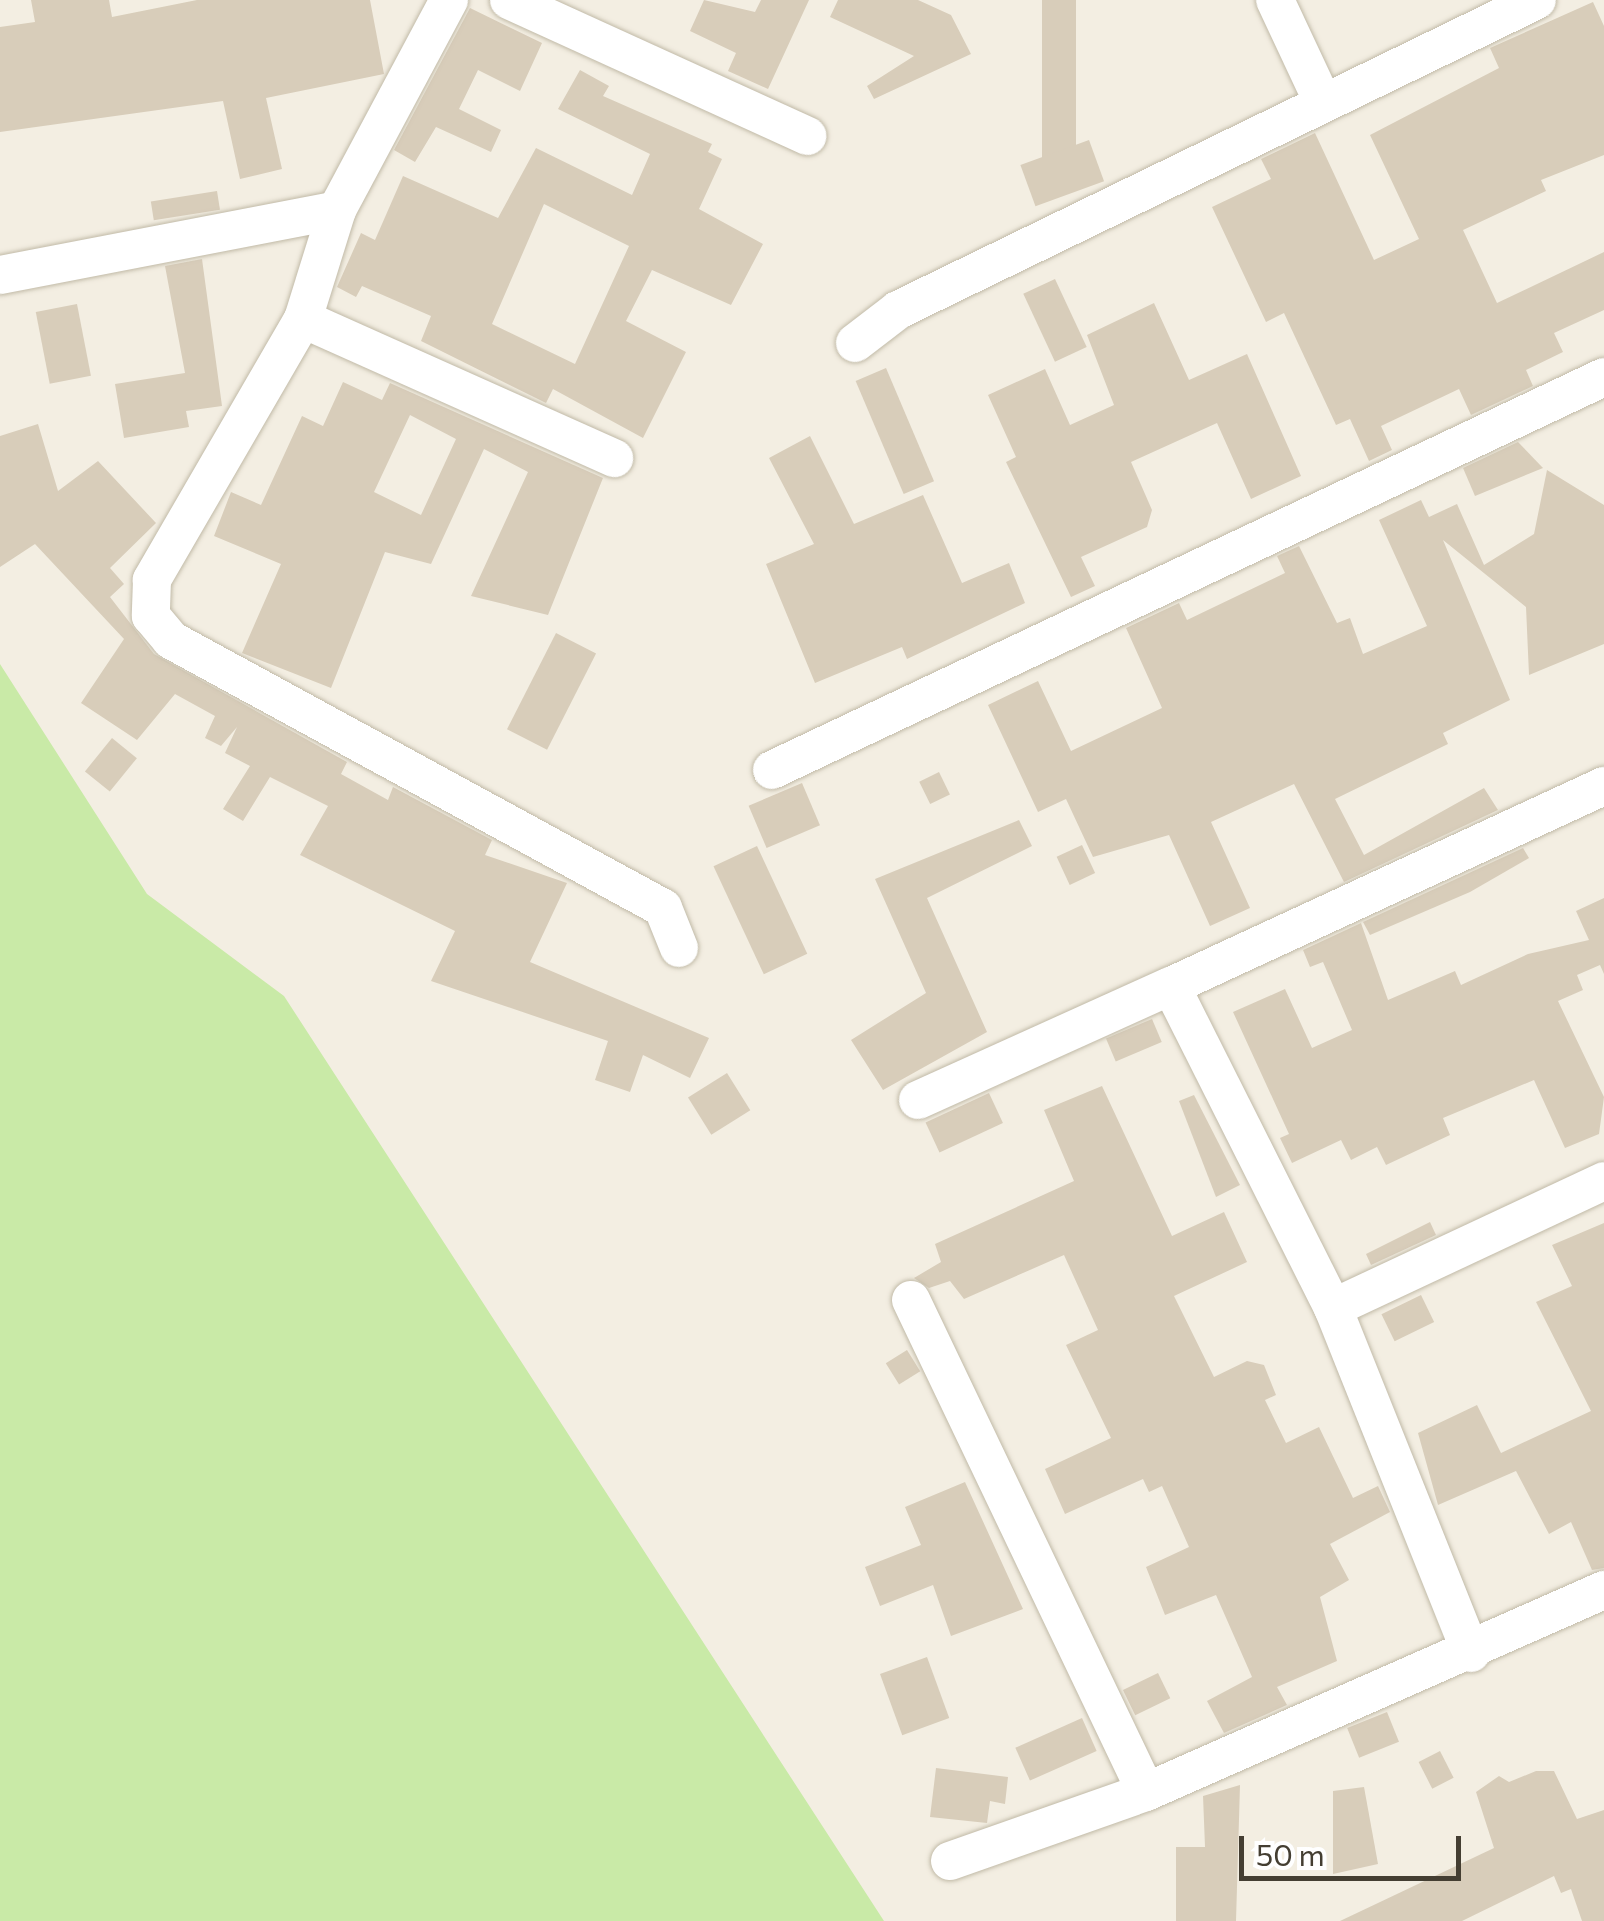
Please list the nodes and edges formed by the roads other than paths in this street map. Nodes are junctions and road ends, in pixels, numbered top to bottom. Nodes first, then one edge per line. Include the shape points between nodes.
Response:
1 (449, 0) edge
2 (509, 0) edge
3 (1275, 0) edge
4 (1537, 0) edge
5 (1321, 98) junction
6 (807, 136) dead end
7 (337, 210) junction
8 (0, 276) edge
9 (303, 319) junction
10 (855, 343) dead end
11 (1604, 376) edge
12 (614, 458) dead end
13 (772, 770) dead end
14 (1604, 786) edge
15 (678, 948) dead end
16 (1171, 986) junction
17 (918, 1100) dead end
18 (1604, 1180) edge
19 (911, 1300) dead end
20 (1333, 1308) junction
21 (1604, 1590) edge
22 (1471, 1653) junction
23 (1146, 1792) junction
24 (950, 1861) dead end

1 - 7 street
2 - 6 street
3 - 5 street
4 - 5 street
5 - 10 street via 898,310
7 - 8 street
7 - 9 street
9 - 12 street
9 - 15 street via 152,580 151,616 171,640 663,908
11 - 13 street
14 - 16 street
16 - 17 street
16 - 20 street
18 - 20 street
19 - 23 street
20 - 22 street
21 - 22 street
22 - 23 street
23 - 24 street

